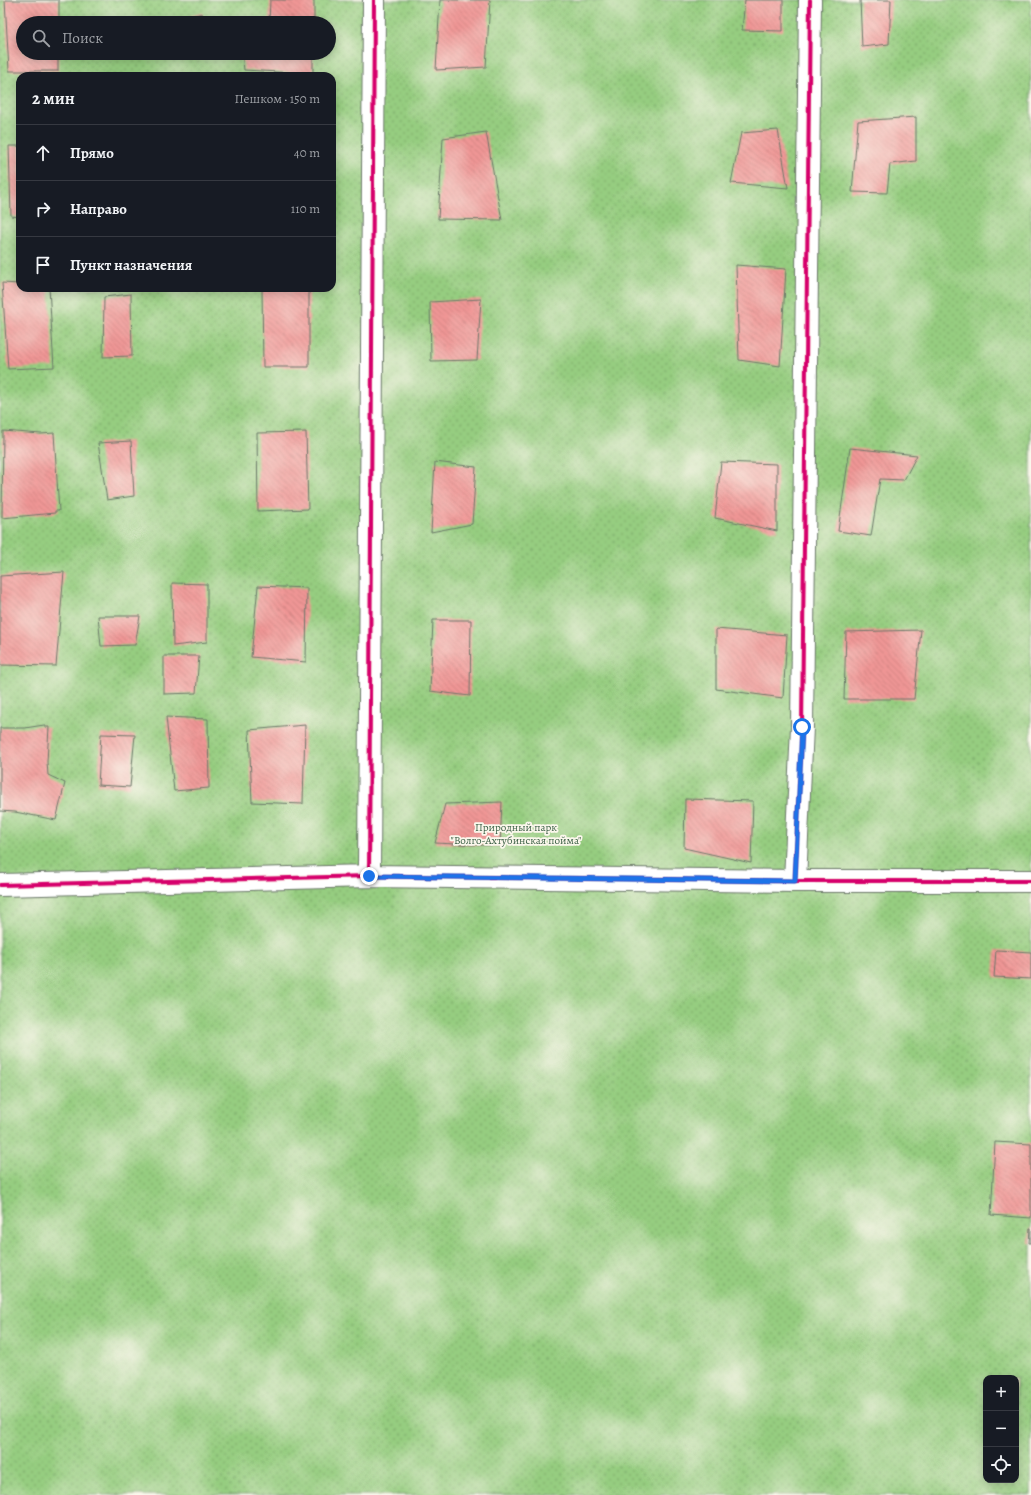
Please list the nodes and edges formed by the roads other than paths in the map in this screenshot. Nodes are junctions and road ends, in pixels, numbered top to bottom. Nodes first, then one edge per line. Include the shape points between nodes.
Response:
1 (374, 0) edge
2 (810, 0) edge
3 (369, 876) junction
4 (795, 881) junction
5 (1031, 881) edge
6 (0, 885) edge

1 - 3 street
2 - 4 street via 802,727
3 - 4 street
3 - 6 street
4 - 5 street

